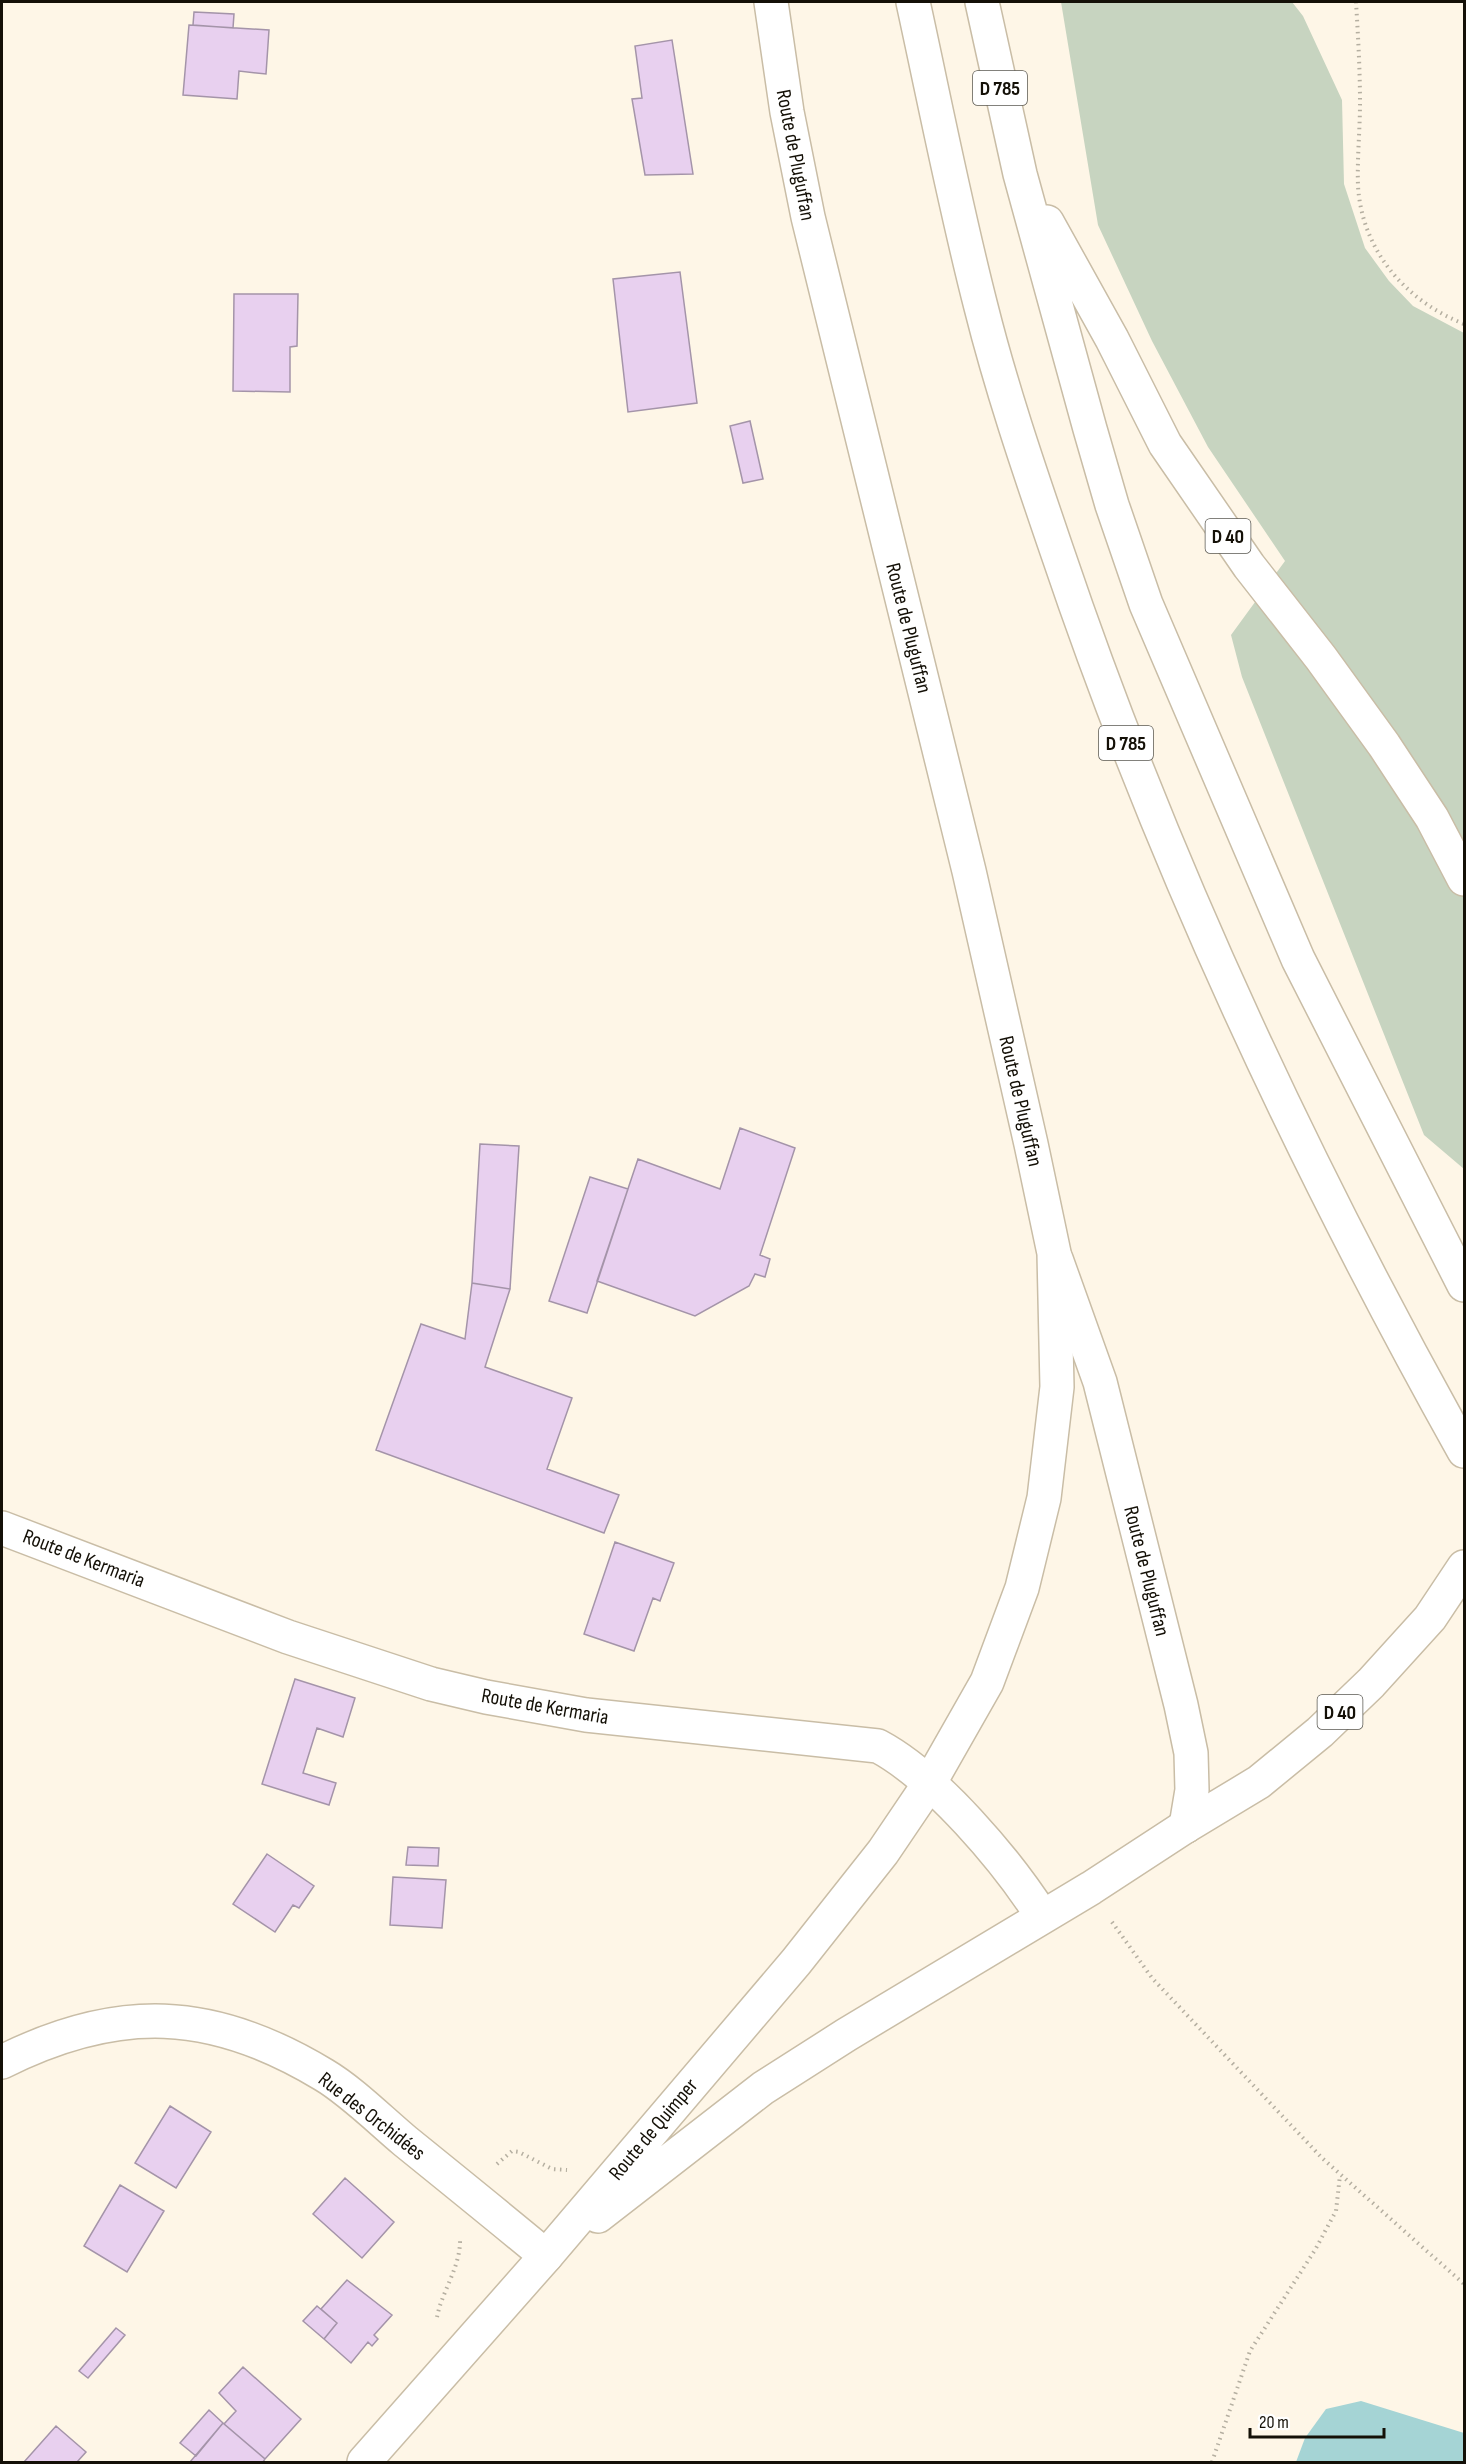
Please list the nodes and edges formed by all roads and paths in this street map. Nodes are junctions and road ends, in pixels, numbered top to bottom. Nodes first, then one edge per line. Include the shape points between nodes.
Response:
1 (771, 2) edge
2 (913, 2) edge
3 (982, 2) edge
4 (1356, 2) edge
5 (1020, 174) junction
6 (1464, 324) edge
7 (1464, 879) edge
8 (1054, 1253) junction
9 (1464, 1285) edge
10 (1461, 1445) edge
11 (2, 1528) edge
12 (1464, 1567) edge
13 (929, 1784) junction
14 (1186, 1826) junction
15 (1091, 1888) junction
16 (1042, 1916) junction
17 (2, 2062) edge
18 (1340, 2175) junction
19 (546, 2256) junction
20 (1464, 2284) edge
21 (364, 2463) edge
22 (1212, 2463) edge

1 - 8 main road, Route de Pluguffan / D 40 via 808,217 969,871
2 - 10 main road, D 785 via 981,308 1022,448 1130,754 1272,1079 1366,1269
3 - 5 main road, D 785
4 - 6 path via 1358,188 1367,226 1397,281 1425,304
5 - 7 main road, D 40 via 1165,444 1249,566 1384,745 1432,818
5 - 9 main road, D 785 via 1102,472 1146,604 1298,959
8 - 13 main road, Route de Pluguffan / D 40 via 1056,1387 1044,1498 1022,1588 987,1682
8 - 14 main road, Route de Pluguffan / D 40 via 1100,1382 1181,1705 1191,1753 1192,1790
11 - 13 main road, Route de Kermaria via 288,1637 430,1684 586,1715 878,1746
12 - 14 main road, D 40 via 1430,1618 1320,1732 1259,1782
13 - 16 main road, Route de Kermaria via 1004,1861
13 - 19 main road, Route de Quimper / D 40 via 837,1912
14 - 15 main road, D 40
15 - 16 main road, D 40
15 - 18 path via 1152,1978
16 - 19 main road, D 40 via 763,2088
17 - 19 main road, Rue des Orchidées via 75,2031 152,2020 213,2027 273,2048 326,2076
18 - 20 path
18 - 22 path via 1336,2211 1250,2351
19 - 21 main road, Route de Quimper / D 40

